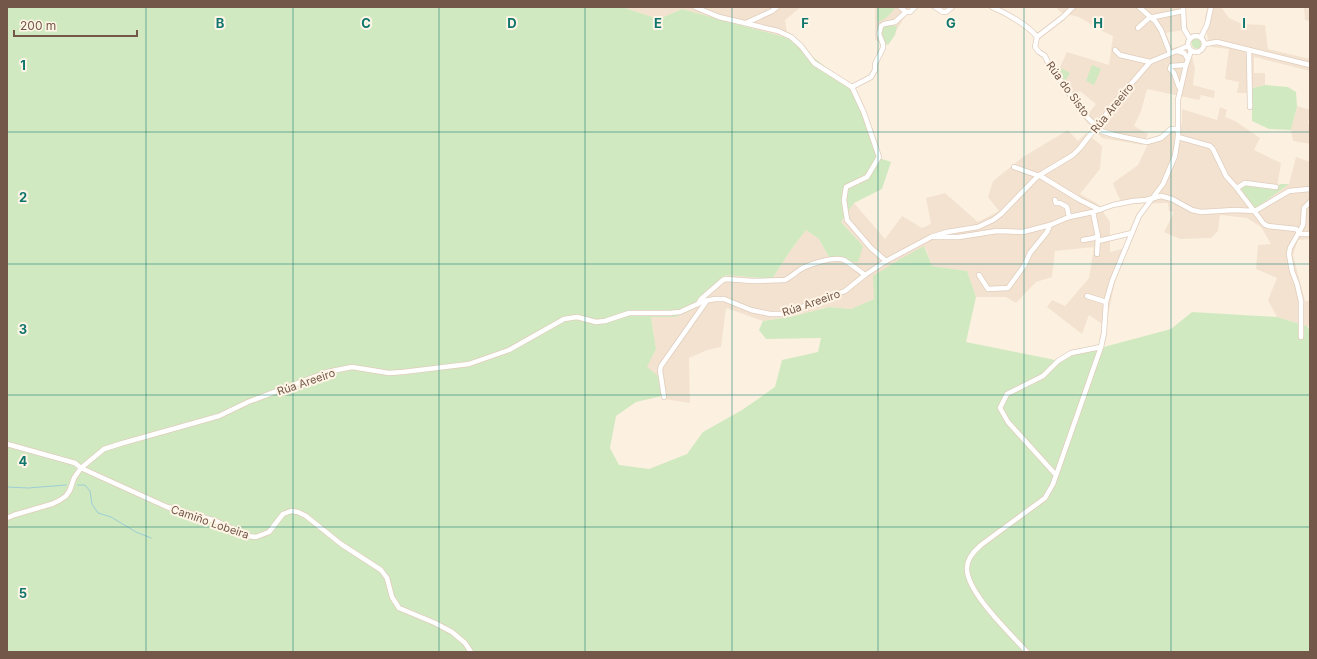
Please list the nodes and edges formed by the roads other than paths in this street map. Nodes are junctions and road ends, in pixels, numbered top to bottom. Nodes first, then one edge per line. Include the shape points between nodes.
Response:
1 (695, 7) edge
2 (777, 7) edge
3 (900, 7) edge
4 (915, 7) edge
5 (935, 7) edge
6 (952, 7) edge
7 (992, 7) edge
8 (1073, 7) edge
9 (1139, 7) edge
10 (1211, 7) edge
11 (1183, 9) edge
12 (906, 12) junction
13 (1152, 17) junction
14 (746, 23) junction
15 (1138, 28) dead end
16 (1037, 37) junction
17 (1201, 37) junction
18 (1190, 39) junction
19 (1205, 44) junction
20 (1190, 49) junction
21 (1115, 50) dead end
22 (1248, 50) junction
23 (1177, 51) junction
24 (1170, 53) junction
25 (1188, 59) junction
26 (1150, 62) junction
27 (1186, 65) junction
28 (1310, 65) edge
29 (852, 87) junction
30 (1180, 89) junction
31 (1250, 107) dead end
32 (1097, 126) junction
33 (1178, 129) junction
34 (1178, 137) junction
35 (1014, 167) dead end
36 (1038, 176) junction
37 (1276, 187) dead end
38 (1237, 188) junction
39 (1310, 189) edge
40 (1151, 199) junction
41 (1055, 200) dead end
42 (1310, 202) edge
43 (1100, 210) junction
44 (1255, 211) junction
45 (1093, 212) junction
46 (1069, 217) junction
47 (1050, 225) junction
48 (1299, 232) junction
49 (1132, 233) junction
50 (1310, 234) edge
51 (1098, 235) junction
52 (931, 237) junction
53 (1083, 240) dead end
54 (1098, 242) junction
55 (1097, 254) dead end
56 (886, 261) junction
57 (865, 275) junction
58 (979, 275) dead end
59 (1087, 296) dead end
60 (707, 301) junction
61 (1106, 302) junction
62 (698, 304) junction
63 (1301, 337) dead end
64 (1101, 347) junction
65 (664, 397) dead end
66 (7, 444) edge
67 (81, 468) junction
68 (1056, 475) junction
69 (7, 518) edge
70 (471, 652) edge
71 (1027, 652) edge

1 - 14 street via 719,17
2 - 14 street
3 - 12 street
4 - 12 street
5 - 6 street via 943,12
7 - 16 street via 1022,24
8 - 16 street
9 - 13 street
10 - 17 street
11 - 13 street
11 - 18 street via 1184,29
12 - 29 street via 894,22 881,26 879,34 883,44 875,70 871,77
13 - 15 street
13 - 24 street via 1161,30
14 - 29 street via 778,31 790,37 814,63
16 - 32 street, Rúa do Sisto via 1036,50 1045,56 1080,110
17 - 18 street
17 - 19 street
18 - 20 street
19 - 20 street via 1200,52 1195,53
19 - 22 street via 1216,42
20 - 23 street, Rúa Areeiro
20 - 25 street
21 - 26 street via 1120,55
22 - 28 street
22 - 31 street
23 - 24 street, Rúa Areeiro
23 - 25 street via 1184,53
24 - 26 street, Rúa Areeiro
25 - 27 street
26 - 32 street, Rúa Areeiro
27 - 30 street
27 - 30 street via 1171,66 1170,69
29 - 56 street via 879,158 867,177 846,187 844,200 847,220
30 - 33 street
32 - 33 street, Rúa do Sisto via 1106,133 1147,142 1161,138 1171,129
32 - 36 street, Rúa Areeiro via 1073,155
33 - 34 street
34 - 38 street via 1210,146 1226,176
34 - 40 street via 1170,169 1163,184
35 - 36 street
36 - 43 street
36 - 52 street, Rúa Areeiro via 993,220 978,227
37 - 38 street via 1245,183
38 - 44 street
39 - 44 street via 1289,191
40 - 43 street, Rúa Areeiro via 1125,202
40 - 44 street, Rúa Areeiro via 1167,197 1201,212
40 - 49 street via 1139,216
41 - 46 street via 1056,203 1067,206
42 - 48 street via 1304,208 1303,224
43 - 45 street, Rúa Areeiro
44 - 48 street via 1268,226 1296,229
45 - 46 street, Rúa Areeiro
45 - 51 street
46 - 47 street, Rúa Areeiro
47 - 52 street, Rúa Areeiro via 1022,232
47 - 58 street via 1008,288 988,289
48 - 50 street
48 - 63 street via 1289,254 1301,301
49 - 54 street
49 - 61 street
51 - 53 street
51 - 54 street
52 - 56 street, Rúa Areeiro
54 - 55 street
56 - 57 street, Rúa Areeiro
57 - 60 street, Rúa Areeiro via 845,291 782,314 751,310 724,299
57 - 62 street, Rúa Areeiro via 843,260 825,261 802,269 785,280 722,280
59 - 61 street
60 - 62 street, Rúa Areeiro
60 - 65 street via 661,366
61 - 64 street
62 - 67 street, Rúa Areeiro via 680,312 629,313 605,321 596,322 577,317 564,319 510,350 469,364 389,373 352,368 327,372 248,402 219,416 104,450
64 - 68 street
64 - 68 street via 1071,353 1058,361 1043,376 1007,394 1000,408 1008,422
66 - 67 street, Camiño Lobeira via 75,463
67 - 69 street, Rúa Areeiro via 66,496 52,504
67 - 70 street, Camiño Lobeira via 167,507 216,521 248,536 256,537 270,532 283,514 298,512 380,570 387,578 398,608 435,622 452,632
68 - 71 street via 1045,498 975,550 967,567 972,587

